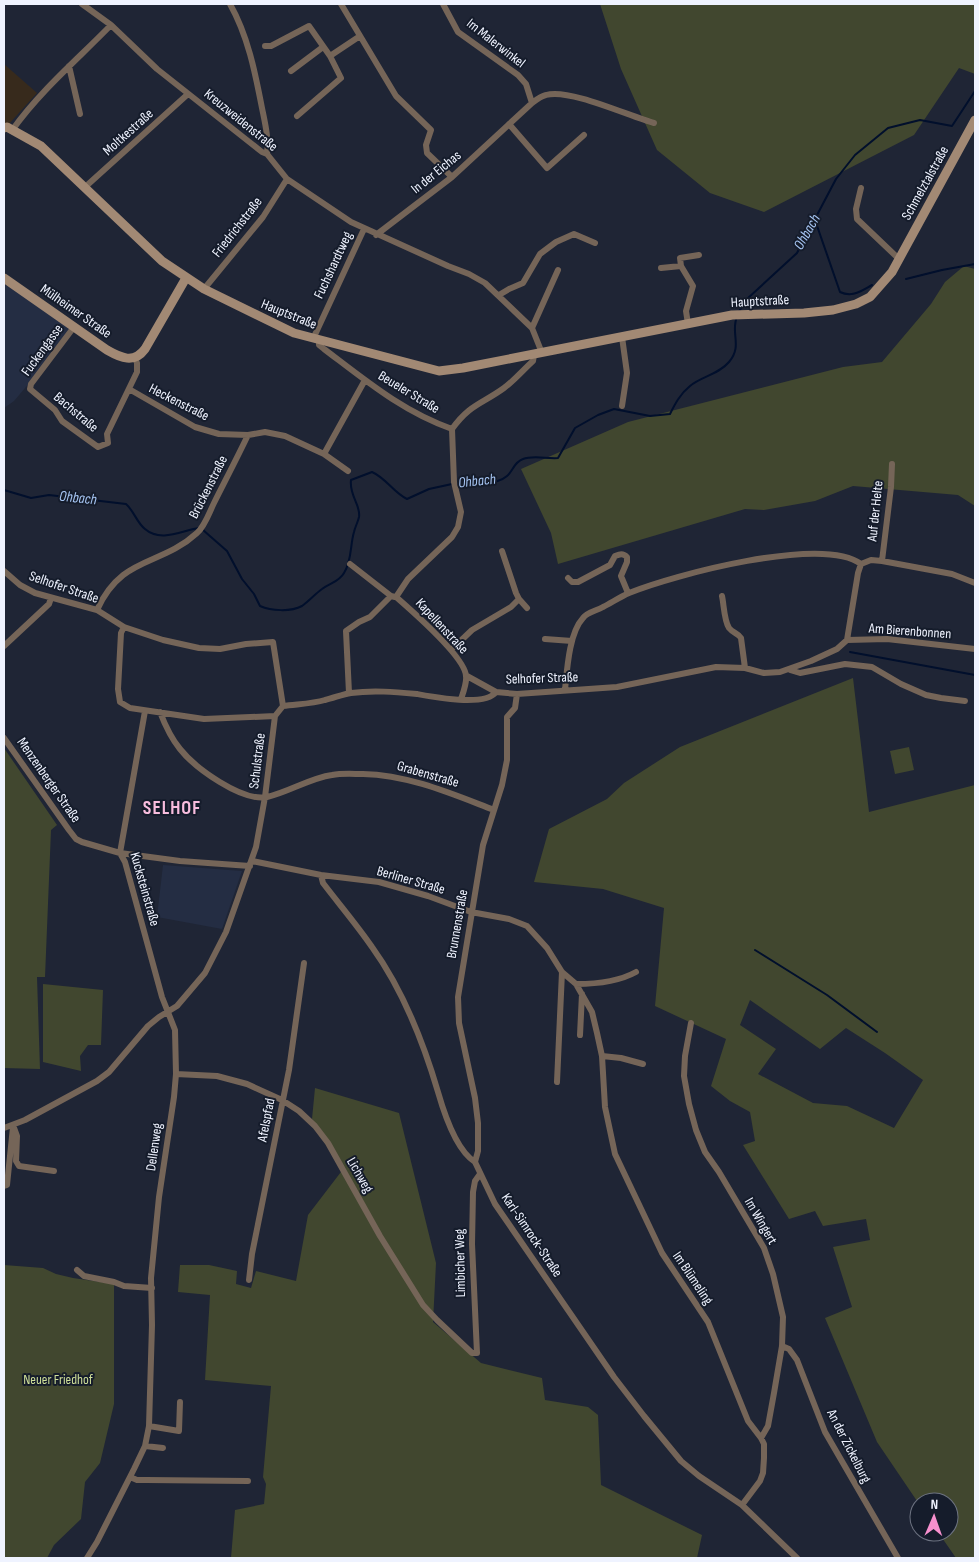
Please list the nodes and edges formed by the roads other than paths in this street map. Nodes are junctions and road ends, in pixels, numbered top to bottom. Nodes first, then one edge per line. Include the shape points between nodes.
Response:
1 (82, 4) edge
2 (340, 4) edge
3 (444, 4) edge
4 (233, 5) edge
5 (111, 24) junction
6 (360, 36) junction
7 (265, 46) dead end
8 (323, 47) junction
9 (330, 56) junction
10 (69, 66) junction
11 (291, 71) dead end
12 (188, 94) junction
13 (532, 102) junction
14 (80, 114) dead end
15 (297, 116) dead end
16 (975, 120) edge
17 (654, 123) dead end
18 (509, 124) junction
19 (8, 128) edge
20 (584, 135) dead end
21 (264, 153) junction
22 (452, 177) junction
23 (287, 179) junction
24 (84, 188) junction
25 (861, 188) dead end
26 (364, 229) junction
27 (376, 235) junction
28 (595, 243) dead end
29 (699, 255) dead end
30 (899, 258) junction
31 (681, 266) junction
32 (661, 268) dead end
33 (558, 270) dead end
34 (4, 278) edge
35 (186, 278) junction
36 (204, 289) junction
37 (499, 295) junction
38 (834, 310) joint
39 (688, 324) junction
40 (74, 326) junction
41 (532, 328) junction
42 (622, 337) junction
43 (316, 340) junction
44 (538, 354) junction
45 (135, 358) junction
46 (365, 380) junction
47 (30, 389) joint
48 (129, 389) junction
49 (622, 406) dead end
50 (452, 429) junction
51 (248, 435) junction
52 (324, 454) junction
53 (892, 464) dead end
54 (348, 471) dead end
55 (502, 551) dead end
56 (882, 560) junction
57 (350, 564) dead end
58 (861, 564) junction
59 (4, 571) edge
60 (568, 578) dead end
61 (975, 583) edge
62 (628, 593) junction
63 (394, 596) junction
64 (722, 596) dead end
65 (51, 598) junction
66 (519, 599) junction
67 (527, 608) dead end
68 (97, 610) junction
69 (124, 626) junction
70 (545, 640) dead end
71 (846, 640) junction
72 (572, 641) junction
73 (4, 646) edge
74 (975, 649) edge
75 (451, 650) junction
76 (745, 668) junction
77 (790, 670) junction
78 (467, 676) junction
79 (565, 690) junction
80 (496, 692) junction
81 (349, 693) junction
82 (517, 694) junction
83 (461, 699) junction
84 (965, 701) dead end
85 (283, 706) junction
86 (145, 711) junction
87 (160, 712) junction
88 (275, 716) junction
89 (4, 738) edge
90 (266, 797) junction
91 (494, 810) junction
92 (120, 854) junction
93 (251, 864) junction
94 (319, 875) junction
95 (471, 912) junction
96 (304, 963) dead end
97 (562, 972) junction
98 (636, 972) dead end
99 (576, 984) junction
100 (582, 993) junction
101 (167, 1012) junction
102 (691, 1023) dead end
103 (580, 1035) dead end
104 (602, 1056) junction
105 (643, 1064) dead end
106 (176, 1074) junction
107 (557, 1082) dead end
108 (282, 1100) junction
109 (13, 1125) junction
110 (4, 1128) edge
111 (475, 1162) junction
112 (54, 1171) dead end
113 (480, 1174) junction
114 (4, 1186) edge
115 (77, 1270) dead end
116 (248, 1280) dead end
117 (152, 1288) junction
118 (782, 1346) junction
119 (477, 1353) joint
120 (180, 1402) dead end
121 (149, 1426) junction
122 (761, 1438) junction
123 (145, 1446) junction
124 (163, 1448) dead end
125 (130, 1477) junction
126 (248, 1481) dead end
127 (742, 1504) junction
128 (87, 1558) edge
129 (797, 1558) edge
130 (898, 1558) edge

1 - 5 street, Kreuzweidenstraße
2 - 6 street
3 - 13 street, Im Malerwinkel via 458,32 518,75 526,84
4 - 21 street via 256,78 267,134
5 - 10 street
5 - 12 street, Kreuzweidenstraße
6 - 9 street
6 - 22 street via 396,96 431,130 427,153
7 - 8 street via 309,26
8 - 9 street
8 - 11 street
9 - 15 street via 340,78
10 - 14 street
10 - 19 street
12 - 21 street, Kreuzweidenstraße
12 - 24 street, Moltkestraße
13 - 17 street, In der Eichas via 546,95 561,94 589,100
13 - 18 street, In der Eichas
16 - 30 main road, Schmelztalstraße
18 - 20 street via 547,168
18 - 22 street, In der Eichas
19 - 24 main road, Hauptstraße via 42,146
21 - 23 street, Kreuzweidenstraße
22 - 27 street, In der Eichas
23 - 26 street, Kreuzweidenstraße
23 - 36 street, Friedrichstraße via 263,217
24 - 35 main road, Hauptstraße via 162,261
25 - 30 street via 857,219
26 - 27 street, Kreuzweidenstraße
26 - 43 street, Fuchshardtweg
27 - 37 street, Kreuzweidenstraße via 469,274
28 - 37 street via 574,234 561,239 540,254 523,283
29 - 31 street via 680,258
30 - 38 main road, Schmelztalstraße via 884,283 870,297
31 - 32 street
31 - 39 street via 693,286 686,311
33 - 41 street
34 - 40 main road, Mülheimer Straße
35 - 36 main road, Hauptstraße
35 - 45 main road via 145,349
36 - 43 main road, Hauptstraße via 285,330
37 - 41 street, Kreuzweidenstraße
38 - 39 main road, Hauptstraße via 732,315
39 - 42 main road, Hauptstraße
40 - 45 main road, Mülheimer Straße via 120,358
40 - 47 street, Fuckengasse
41 - 44 street, Kreuzweidenstraße
42 - 44 main road, Hauptstraße
42 - 49 street via 627,373
43 - 44 main road, Hauptstraße via 439,372
43 - 46 street, Beueler Straße
44 - 50 street via 505,387 472,407
45 - 48 street via 137,372
46 - 50 street, Beueler Straße via 390,399
46 - 52 street
47 - 48 street, Bachstraße via 62,421 98,447 108,443 106,434
48 - 51 street, Heckenstraße via 195,427 219,434
50 - 63 street via 454,484 461,512 458,527
51 - 52 street via 265,432 284,436
51 - 68 street, Brückenstraße via 200,529 174,549 134,566 119,577
52 - 54 street
53 - 56 street, Auf der Helte
55 - 66 street
56 - 58 street, Auf der Helte
56 - 61 street, Auf der Helte via 952,574
57 - 63 street
58 - 62 street via 840,556 806,554 750,560 718,566
58 - 71 street
59 - 65 street, Selhofer Straße via 20,585
60 - 62 street via 578,582 610,565 615,556 624,555 627,562 621,576
62 - 72 street via 584,616
63 - 75 street, Kapellenstraße
63 - 81 street via 346,632
64 - 76 street via 728,626 742,638
65 - 68 street, Selhofer Straße
65 - 73 street via 49,604
66 - 67 street
66 - 75 street via 472,630
68 - 69 street, Selhofer Straße
69 - 85 street via 199,648 273,642
69 - 86 street via 118,689 120,702
70 - 72 street
71 - 74 street, Am Bierenbonnen via 887,639
71 - 77 street via 838,649
72 - 79 street
75 - 78 street, Kapellenstraße
76 - 77 street, Selhofer Straße via 764,673
76 - 79 street, Selhofer Straße via 716,667 617,687
77 - 84 street, Selhofer Straße via 800,673 845,664 872,666 926,695
78 - 80 street, Kapellenstraße
78 - 83 street, Kapellenstraße
79 - 82 street, Selhofer Straße
80 - 82 street, Selhofer Straße
80 - 83 street, Selhofer Straße via 484,698
81 - 83 street, Selhofer Straße via 395,692
81 - 85 street, Selhofer Straße
82 - 91 street, Brunnenstraße via 515,708 507,717 507,760
85 - 88 street, Schulstraße
86 - 87 street
86 - 92 street, Kucksteinstraße
87 - 88 street via 204,719
87 - 90 street via 180,749 196,765 235,791
88 - 90 street, Schulstraße
89 - 92 street, Menzenberger Straße via 76,839
90 - 91 street, Grabenstraße via 331,775 364,774 417,782
90 - 93 street, Schulstraße
91 - 95 street, Brunnenstraße via 483,845
92 - 93 street, Menzenberger Straße
92 - 101 street, Kucksteinstraße via 125,862
93 - 94 street, Menzenberger Straße
93 - 101 street, Schulstraße via 214,958 178,1006
94 - 95 street, Berliner Straße via 379,882
94 - 111 street, Karl-Simrock-Straße via 393,979 421,1040 449,1124 462,1149
95 - 97 street, Berliner Straße via 527,926 547,948
95 - 111 street, Brunnenstraße via 458,997 459,1023 478,1123
96 - 108 street, Afelspfad
97 - 99 street, Berliner Straße
97 - 107 street
98 - 99 street via 627,978
99 - 100 street, Im Blümeling
100 - 103 street
100 - 104 street, Im Blümeling via 592,1012
101 - 106 street, Dellenweg via 175,1030
101 - 109 street, Schulstraße via 148,1026 109,1072 97,1081
102 - 118 street, Im Wingert via 684,1076 688,1104 705,1152 764,1248 783,1318
104 - 105 street
104 - 122 street, Im Blümeling via 605,1107 615,1154 662,1253 708,1322 748,1421
106 - 108 street, Lichweg via 217,1076 247,1084
106 - 117 street, Dellenweg via 159,1196
108 - 116 street, Afelspfad
108 - 119 street, Lichweg via 299,1111 328,1143 423,1305 472,1353
109 - 110 street, Schulstraße
109 - 112 street via 19,1166
109 - 114 street
111 - 113 street, Karl-Simrock-Straße
113 - 119 street, Limbicher Weg via 472,1192 472,1278
113 - 127 street, Karl-Simrock-Straße via 495,1204 644,1416 681,1461
115 - 117 street via 84,1276 124,1286
117 - 121 street, Dellenweg
118 - 122 street, Im Wingert via 768,1426
118 - 130 street, An der Zickelburg via 797,1360 825,1432
120 - 121 street via 179,1431
121 - 123 street, Dellenweg
122 - 127 street, Im Blümeling via 763,1473
123 - 124 street
123 - 125 street, Dellenweg
125 - 126 street via 138,1480
125 - 128 street, Dellenweg
127 - 129 street, Karl-Simrock-Straße

